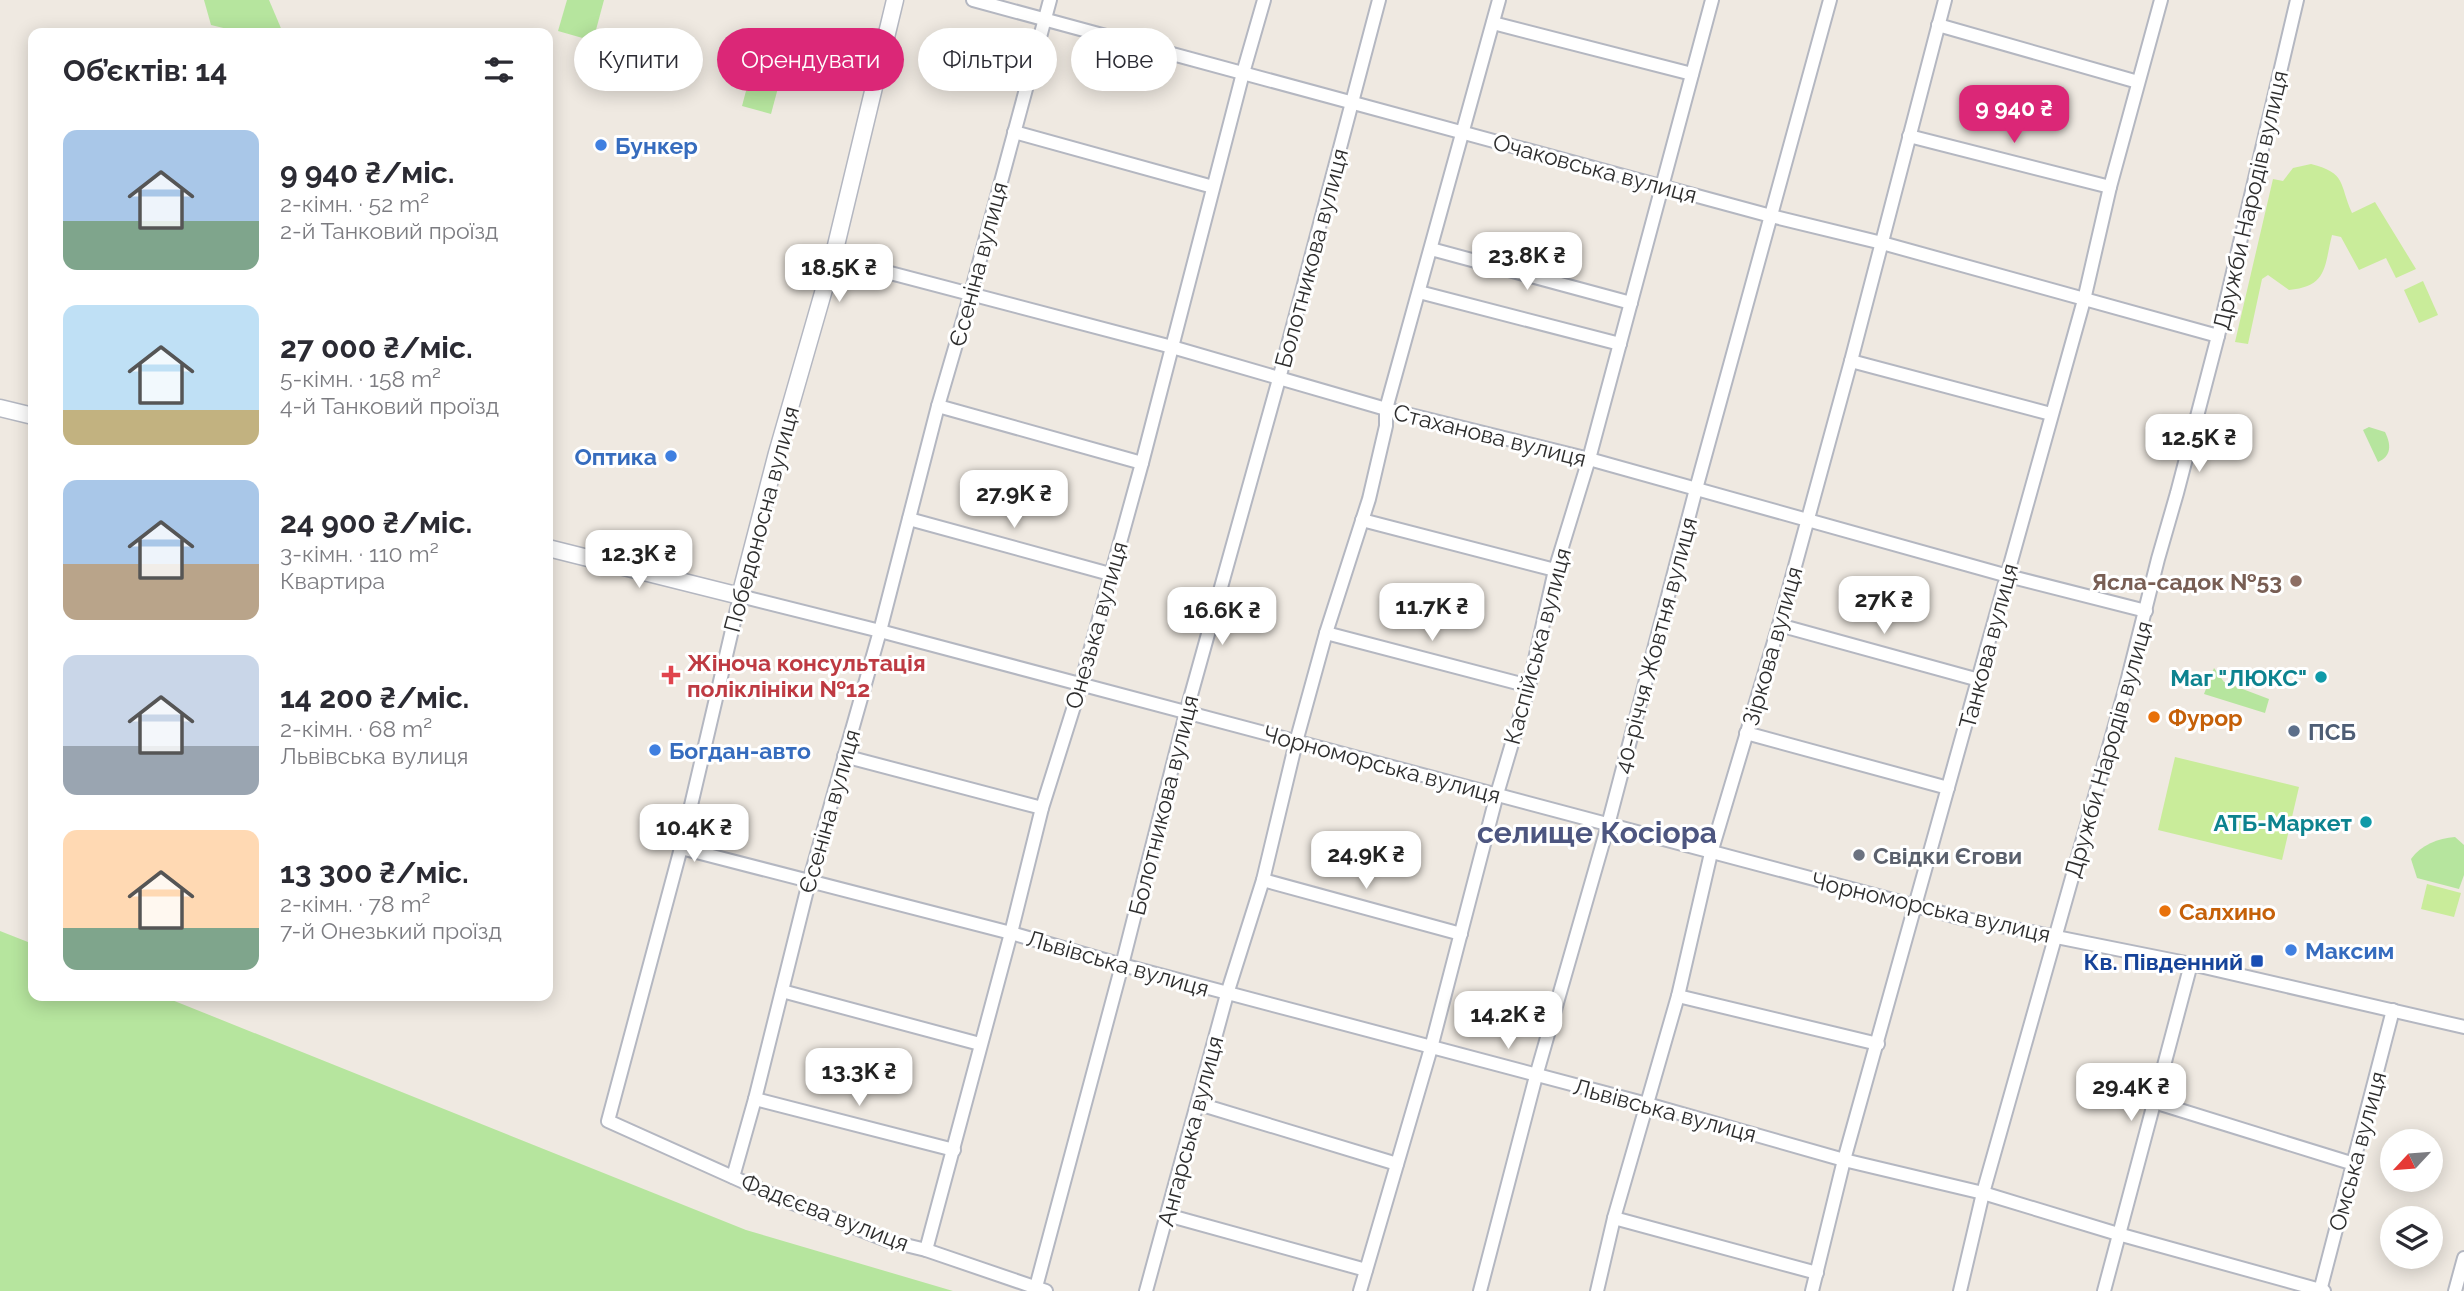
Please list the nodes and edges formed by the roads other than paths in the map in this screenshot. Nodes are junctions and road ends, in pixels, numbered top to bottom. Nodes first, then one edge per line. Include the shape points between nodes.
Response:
1 (895, 0) edge
2 (973, 0) edge
3 (1050, 0) edge
4 (1264, 0) edge
5 (1380, 0) edge
6 (1499, 0) edge
7 (1712, 0) edge
8 (1830, 0) edge
9 (1945, 0) edge
10 (2161, 0) edge
11 (2297, 0) edge
12 (1045, 20) junction
13 (1493, 23) junction
14 (1938, 25) junction
15 (1243, 73) junction
16 (1692, 74) junction
17 (2138, 82) junction
18 (1352, 102) junction
19 (1462, 131) junction
20 (1014, 132) junction
21 (1909, 136) junction
22 (1661, 186) junction
23 (1213, 187) junction
24 (2110, 187) junction
25 (1771, 216) junction
26 (1882, 243) junction
27 (1431, 249) junction
28 (833, 258) junction
29 (1419, 292) junction
30 (971, 293) junction
31 (2084, 300) junction
32 (1631, 303) junction
33 (2218, 336) junction
34 (1620, 344) junction
35 (1172, 347) junction
36 (1852, 361) junction
37 (1279, 379) junction
38 (938, 406) junction
39 (0, 408) edge
40 (1385, 409) junction
41 (28, 413) edge
42 (2051, 414) junction
43 (1589, 459) junction
44 (1142, 463) junction
45 (1696, 489) junction
46 (1809, 518) junction
47 (909, 519) junction
48 (1362, 520) junction
49 (553, 549) edge
50 (1556, 570) junction
51 (1110, 574) junction
52 (2008, 576) junction
53 (740, 596) junction
54 (2146, 611) junction
55 (1779, 625) junction
56 (880, 631) junction
57 (1326, 634) junction
58 (1979, 680) junction
59 (1081, 684) junction
60 (1529, 685) junction
61 (1186, 713) junction
62 (1746, 733) junction
63 (1296, 742) junction
64 (844, 756) junction
65 (1948, 789) junction
66 (1497, 794) junction
67 (1042, 808) junction
68 (1608, 825) junction
69 (681, 848) junction
70 (1711, 853) junction
71 (1263, 880) junction
72 (809, 882) junction
73 (1915, 907) junction
74 (1011, 933) junction
75 (1461, 934) junction
76 (2055, 936) junction
77 (2192, 964) junction
78 (1122, 965) junction
79 (782, 991) junction
80 (1227, 994) junction
81 (1678, 996) junction
82 (2393, 1010) junction
83 (2464, 1027) edge
84 (980, 1044) junction
85 (1878, 1044) junction
86 (1431, 1048) junction
87 (1536, 1076) junction
88 (755, 1098) junction
89 (2154, 1102) junction
90 (1199, 1104) junction
91 (1647, 1104) junction
92 (608, 1121) joint
93 (954, 1150) junction
94 (1844, 1160) junction
95 (1397, 1164) junction
96 (2354, 1164) junction
97 (733, 1177) junction
98 (1983, 1193) junction
99 (1167, 1215) junction
100 (1614, 1218) junction
101 (2118, 1234) junction
102 (926, 1251) junction
103 (2464, 1258) edge
104 (1366, 1270) junction
105 (1816, 1273) junction
106 (1041, 1289) edge
107 (1146, 1291) edge
108 (1360, 1291) edge
109 (1480, 1291) edge
110 (1597, 1291) edge
111 (1812, 1291) edge
112 (1960, 1291) edge
113 (2104, 1291) edge
114 (2321, 1291) edge
115 (2455, 1291) edge

1 - 28 street, Победоносна вулиця
2 - 12 street, Очаковська вулиця
3 - 12 street, Єсеніна вулиця
4 - 15 street, Онезька вулиця
5 - 18 street, Болотникова вулиця
6 - 13 street, Ангарська вулиця
7 - 16 street, Каспійська вулиця
8 - 25 street, 40-річчя Жовтня вулиця
9 - 14 street, Зіркова вулиця
10 - 17 street, Танкова вулиця
11 - 33 street, Дружби Народів вулиця
12 - 15 street, Очаковська вулиця
12 - 20 street, Єсеніна вулиця
13 - 16 street
13 - 19 street, Ангарська вулиця
14 - 17 street
14 - 21 street, Зіркова вулиця
15 - 18 street, Очаковська вулиця
15 - 23 street, Онезька вулиця
16 - 22 street, Каспійська вулиця
17 - 24 street, Танкова вулиця
18 - 19 street, Очаковська вулиця
18 - 37 street, Болотникова вулиця
19 - 22 street, Очаковська вулиця
19 - 27 street, Ангарська вулиця
20 - 23 street
20 - 30 street, Єсеніна вулиця
21 - 24 street
21 - 26 street, Зіркова вулиця
22 - 25 street, Очаковська вулиця
22 - 32 street, Каспійська вулиця
23 - 35 street, Онезька вулиця
24 - 31 street, Танкова вулиця
25 - 26 street, Очаковська вулиця
25 - 45 street, 40-річчя Жовтня вулиця
26 - 31 street, Очаковська вулиця
26 - 36 street, Зіркова вулиця
27 - 29 street, Ангарська вулиця
27 - 32 street
28 - 30 street, Стаханова вулиця
28 - 53 street, Победоносна вулиця
29 - 34 street
29 - 40 street, Ангарська вулиця
30 - 35 street, Стаханова вулиця
30 - 38 street, Єсеніна вулиця
31 - 33 street, Очаковська вулиця
31 - 42 street, Танкова вулиця
32 - 34 street, Каспійська вулиця
33 - 54 street, Дружби Народів вулиця
34 - 43 street, Каспійська вулиця
35 - 37 street, Стаханова вулиця
35 - 44 street, Онезька вулиця
36 - 42 street
36 - 46 street, Зіркова вулиця
37 - 40 street, Стаханова вулиця
37 - 61 street, Болотникова вулиця
38 - 44 street
38 - 47 street, Єсеніна вулиця
39 - 41 street
40 - 43 street, Стаханова вулиця
40 - 48 street, Ангарська вулиця via 1386,426
42 - 52 street, Танкова вулиця
43 - 45 street, Стаханова вулиця
43 - 50 street, Каспійська вулиця
44 - 51 street, Онезька вулиця
45 - 46 street, Стаханова вулиця
45 - 68 street, 40-річчя Жовтня вулиця
46 - 52 street, Стаханова вулиця
46 - 55 street, Зіркова вулиця
47 - 51 street
47 - 56 street, Єсеніна вулиця
48 - 50 street
48 - 57 street, Ангарська вулиця
49 - 53 street, Чорноморська вулиця
50 - 60 street, Каспійська вулиця
51 - 59 street, Онезька вулиця
52 - 54 street, Стаханова вулиця
52 - 58 street, Танкова вулиця
53 - 56 street, Чорноморська вулиця
53 - 69 street, Победоносна вулиця
54 - 76 street, Дружби Народів вулиця
55 - 58 street
55 - 62 street, Зіркова вулиця
56 - 59 street, Чорноморська вулиця
56 - 64 street, Єсеніна вулиця
57 - 60 street
57 - 63 street, Ангарська вулиця
58 - 65 street, Танкова вулиця
59 - 61 street, Чорноморська вулиця
59 - 67 street, Онезька вулиця
60 - 66 street, Каспійська вулиця
61 - 63 street, Чорноморська вулиця
61 - 78 street, Болотникова вулиця
62 - 65 street
62 - 70 street, Зіркова вулиця
63 - 66 street, Чорноморська вулиця
63 - 71 street, Ангарська вулиця
64 - 67 street
64 - 72 street, Єсеніна вулиця
65 - 73 street, Танкова вулиця
66 - 68 street, Чорноморська вулиця
66 - 75 street, Каспійська вулиця
67 - 74 street, Онезька вулиця
68 - 70 street, Чорноморська вулиця
68 - 87 street, 40-річчя Жовтня вулиця
69 - 72 street, Львівська вулиця
69 - 92 street, Победоносна вулиця
70 - 73 street, Чорноморська вулиця
70 - 81 street, Зіркова вулиця
71 - 75 street
71 - 80 street, Ангарська вулиця
72 - 74 street, Львівська вулиця
72 - 79 street, Єсеніна вулиця
73 - 76 street, Чорноморська вулиця
73 - 85 street, Танкова вулиця
74 - 78 street, Львівська вулиця
74 - 84 street, Онезька вулиця
75 - 86 street, Каспійська вулиця
76 - 77 street, Чорноморська вулиця
76 - 98 street, Дружби Народів вулиця
77 - 82 street, Чорноморська вулиця
77 - 89 street
78 - 80 street, Львівська вулиця
78 - 106 street, Болотникова вулиця
79 - 84 street
79 - 88 street, Єсеніна вулиця
80 - 86 street, Львівська вулиця
80 - 90 street, Ангарська вулиця
81 - 85 street
81 - 91 street, Зіркова вулиця
82 - 83 street, Чорноморська вулиця
82 - 96 street, Омська вулиця
84 - 93 street, Онезька вулиця
85 - 94 street, Танкова вулиця
86 - 87 street, Львівська вулиця
86 - 95 street, Каспійська вулиця
87 - 91 street, Львівська вулиця
87 - 109 street, 40-річчя Жовтня вулиця
88 - 93 street
88 - 97 street, Єсеніна вулиця
89 - 96 street
89 - 101 street
90 - 95 street
90 - 99 street, Ангарська вулиця
91 - 94 street, Львівська вулиця
91 - 100 street, Зіркова вулиця
92 - 97 street, Фадєєва вулиця
93 - 102 street, Онезька вулиця
94 - 98 street, Львівська вулиця
94 - 105 street, Танкова вулиця
95 - 104 street, Каспійська вулиця
96 - 114 street, Омська вулиця
97 - 102 street, Фадєєва вулиця via 889,1241
98 - 101 street, Львівська вулиця
98 - 112 street, Дружби Народів вулиця
99 - 104 street
99 - 107 street, Ангарська вулиця
100 - 105 street
100 - 110 street, Зіркова вулиця
101 - 113 street
101 - 114 street, Львівська вулиця
102 - 106 street, Фадєєва вулиця
103 - 115 street
104 - 108 street, Каспійська вулиця
105 - 111 street, Танкова вулиця

